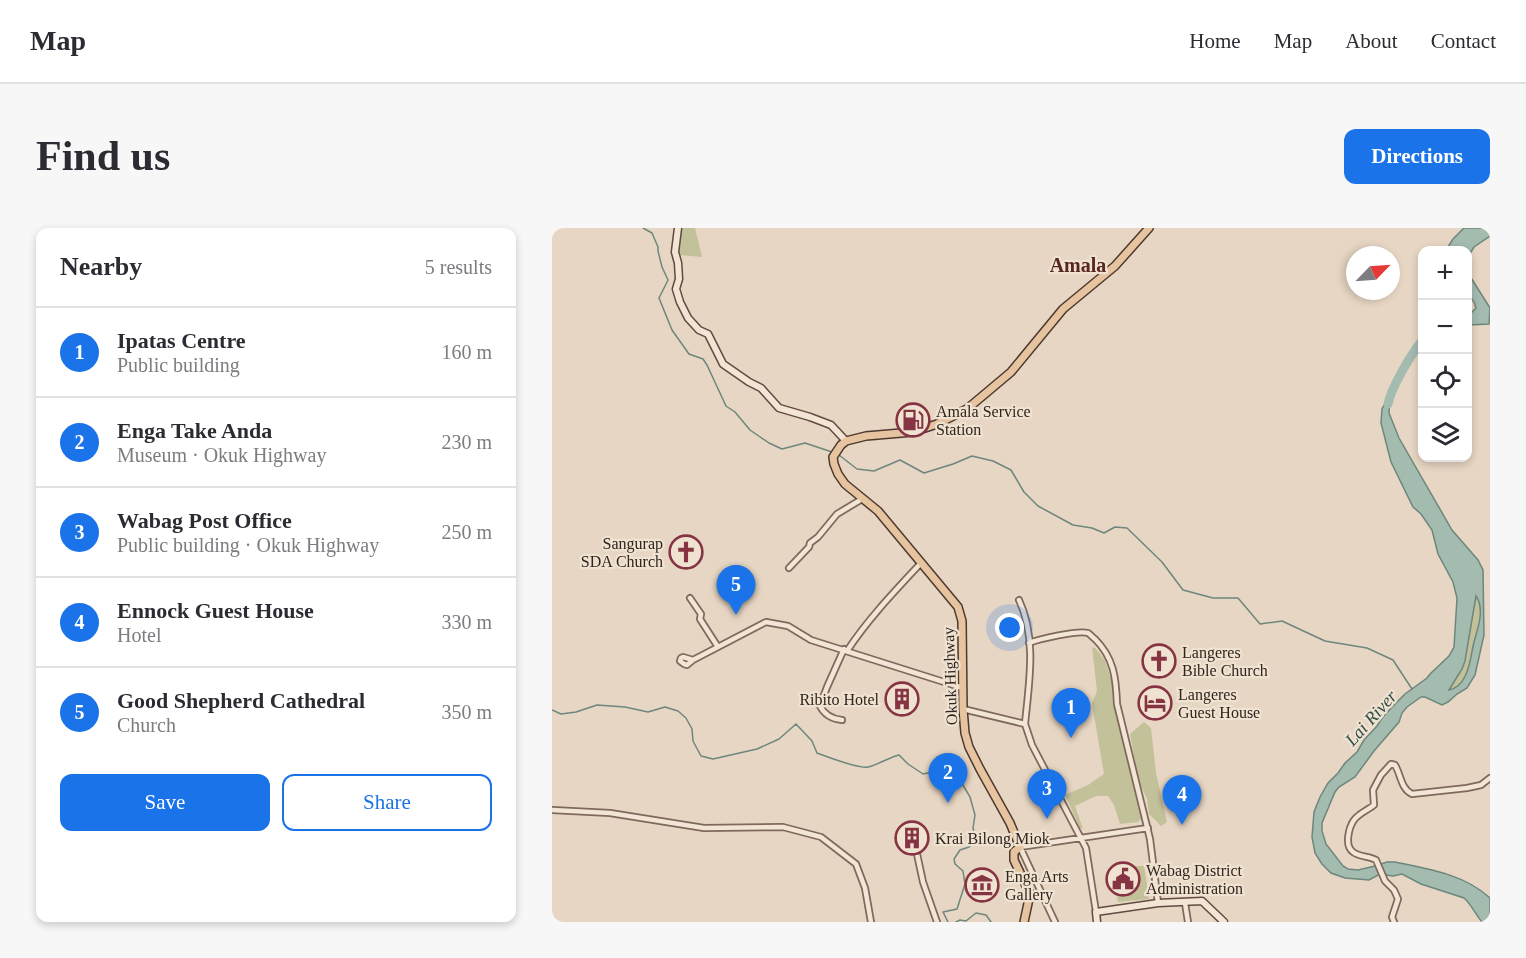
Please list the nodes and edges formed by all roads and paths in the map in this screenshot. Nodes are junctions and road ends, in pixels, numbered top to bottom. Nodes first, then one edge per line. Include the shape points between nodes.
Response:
1 (678, 228) edge
2 (1149, 228) edge
3 (844, 443) junction
4 (861, 499) junction
5 (921, 563) junction
6 (789, 568) dead end
7 (690, 598) dead end
8 (1019, 600) dead end
9 (1029, 643) junction
10 (718, 647) junction
11 (845, 650) junction
12 (693, 660) dead end
13 (963, 688) junction
14 (963, 709) junction
15 (842, 720) dead end
16 (1025, 724) junction
17 (1490, 778) edge
18 (552, 810) edge
19 (1148, 828) junction
20 (1080, 837) junction
21 (1020, 847) junction
22 (917, 854) dead end
23 (1158, 903) junction
24 (1185, 903) junction
25 (1096, 912) junction
26 (871, 922) edge
27 (937, 922) edge
28 (1024, 922) edge
29 (1055, 922) edge
30 (1097, 922) edge
31 (1188, 922) edge
32 (1224, 922) edge
33 (1394, 922) edge

1 - 3 street via 676,289 688,318 708,334 723,364 760,388 779,408 831,425
2 - 3 main road via 1115,266 1063,309 1011,372 967,409 913,432 866,436
3 - 4 main road, Okuk Highway via 833,458 834,464 845,484
4 - 5 main road, Okuk Highway via 878,512
4 - 6 street via 837,513
5 - 11 street
5 - 13 main road, Okuk Highway via 958,607 962,621
7 - 10 street
8 - 9 street
9 - 16 street via 1031,675
9 - 19 street via 1079,632 1089,634 1111,660
10 - 11 street via 766,622 788,626 811,640
10 - 12 street
11 - 13 street
11 - 15 street via 820,705 823,712
13 - 14 main road, Okuk Highway
14 - 16 street
14 - 21 main road, Okuk Highway via 969,747
16 - 20 street
17 - 33 street via 1467,788 1413,794 1407,792 1395,765 1391,764 1381,775 1373,790 1374,805 1354,820 1349,848 1378,863 1398,898
18 - 26 street via 610,813 704,828 783,827 820,837 856,864
19 - 20 street
19 - 23 street
20 - 21 street
20 - 25 street via 1086,848
21 - 28 main road, Okuk Highway via 1014,852 1014,860 1030,894
21 - 29 street
22 - 27 street
23 - 24 street
23 - 25 street
24 - 31 street
24 - 32 street via 1202,901
25 - 30 street

